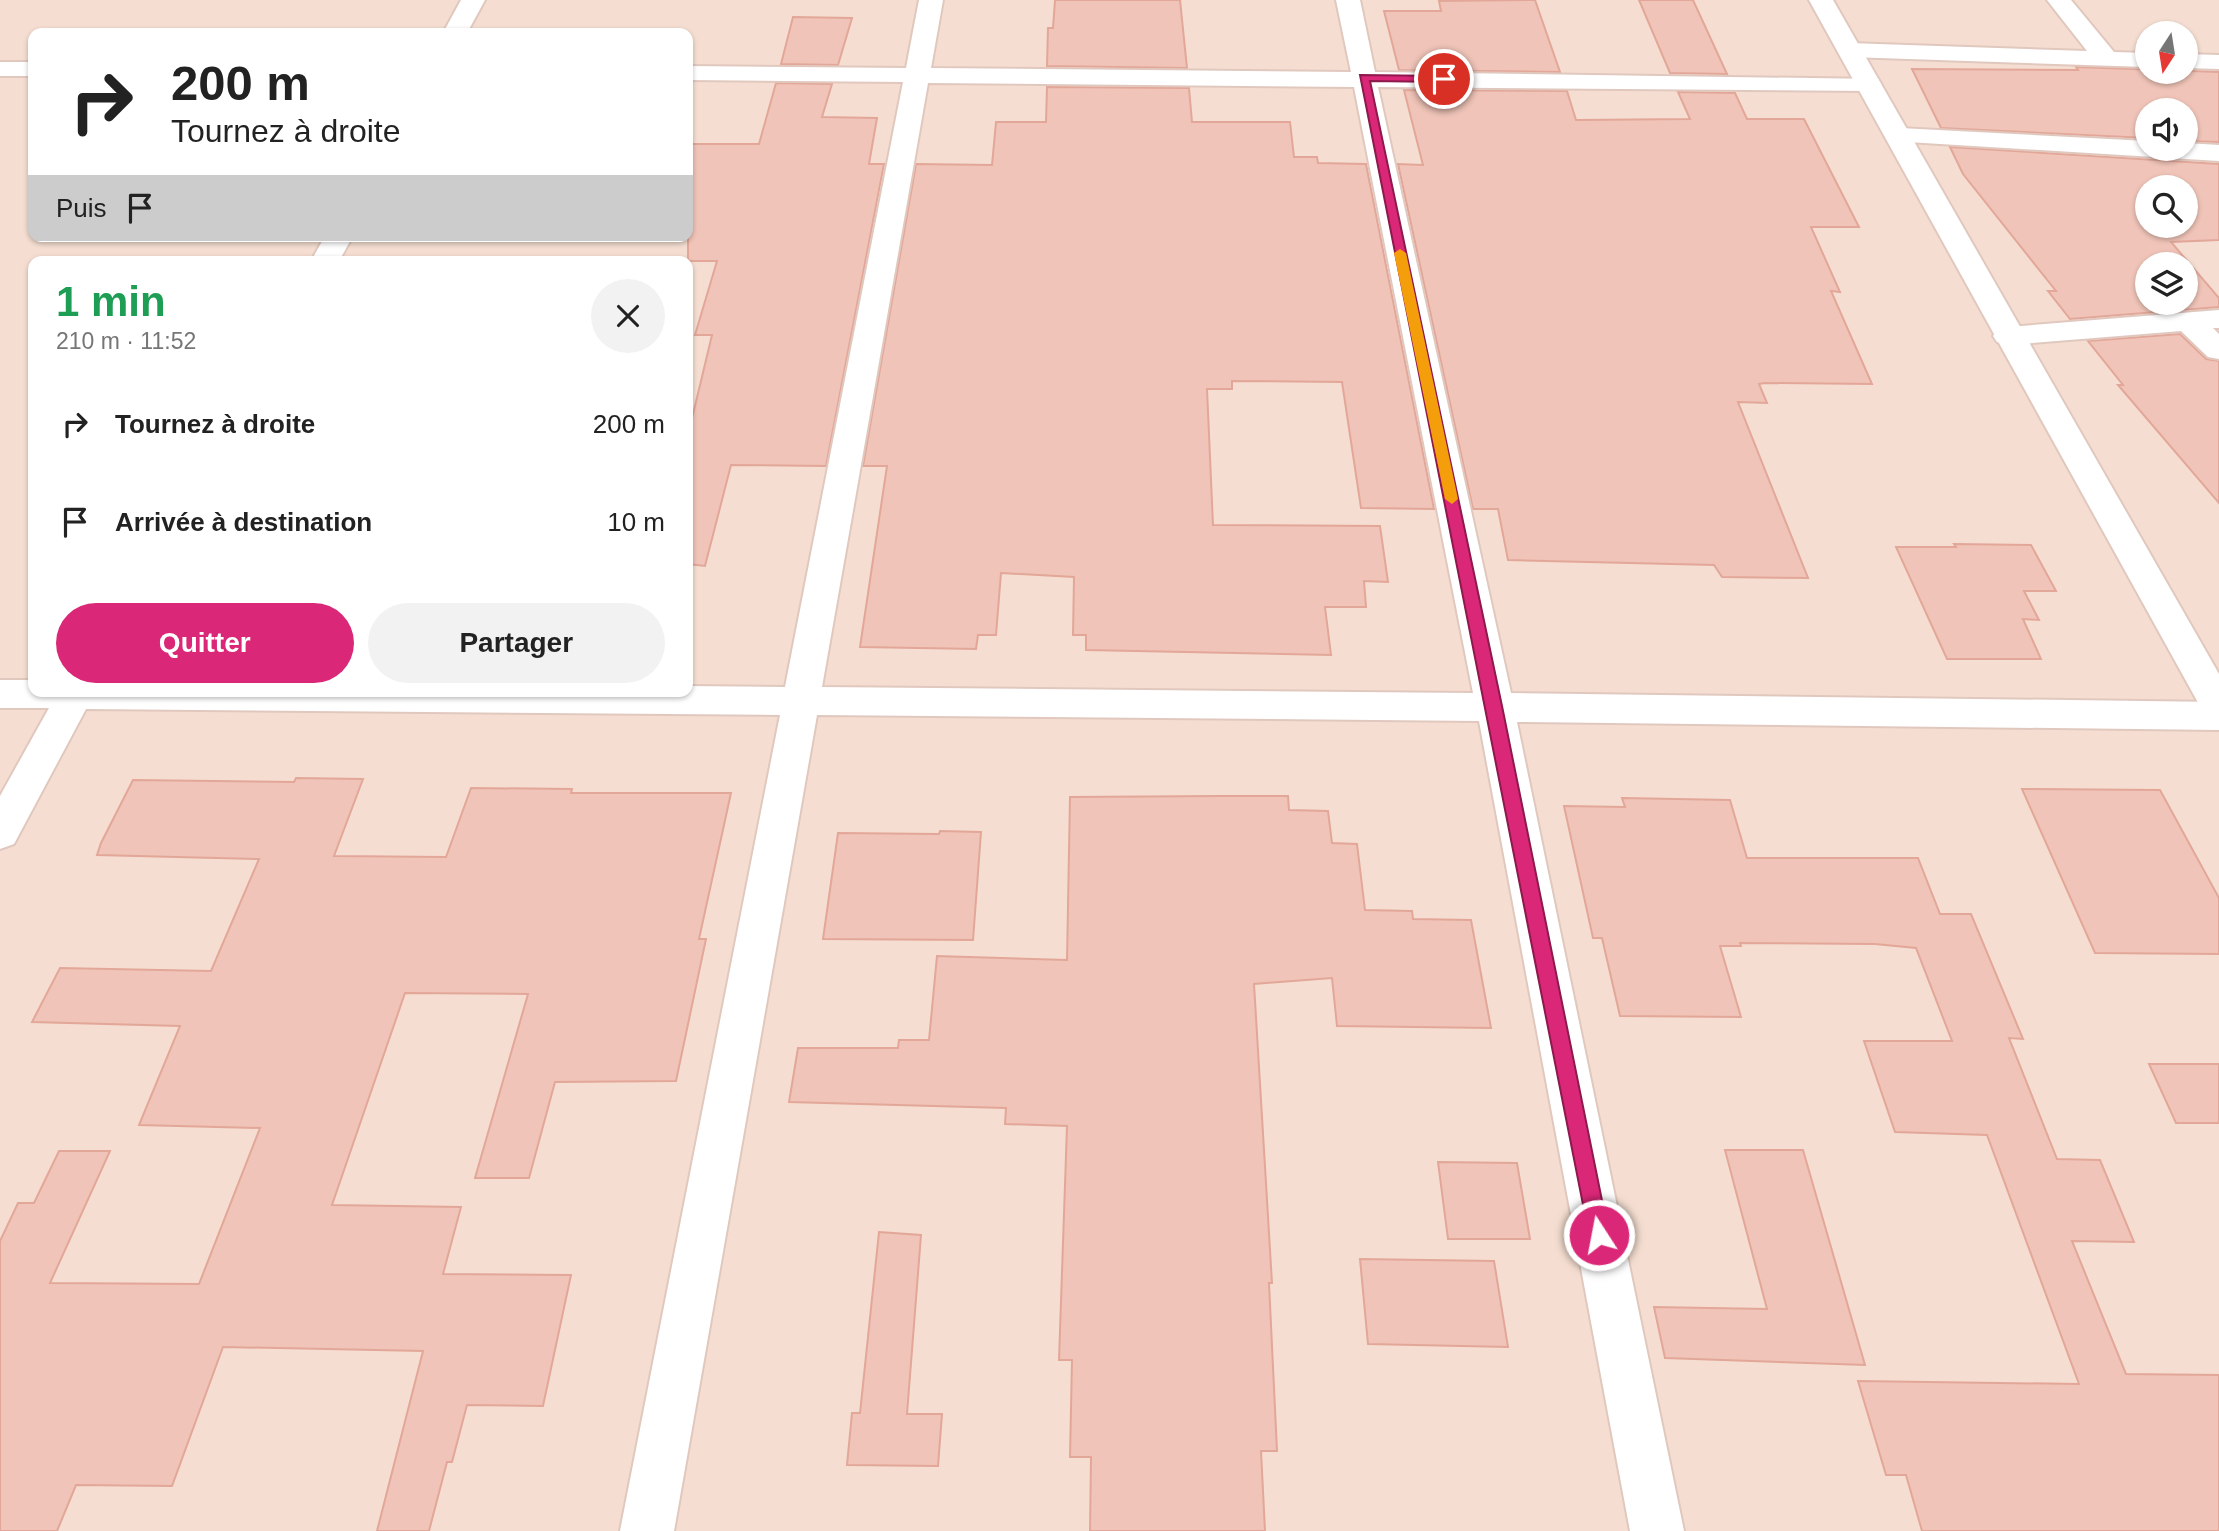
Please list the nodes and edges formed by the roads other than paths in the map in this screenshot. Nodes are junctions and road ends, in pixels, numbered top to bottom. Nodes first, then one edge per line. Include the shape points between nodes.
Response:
1 (473, 0) edge
2 (931, 0) edge
3 (1348, 0) edge
4 (1821, 0) edge
5 (2059, 0) edge
6 (457, 28) edge
7 (1849, 50) junction
8 (2106, 58) junction
9 (2135, 59) edge
10 (2198, 61) edge
11 (2219, 62) edge
12 (0, 69) edge
13 (28, 69) edge
14 (693, 73) edge
15 (919, 74) junction
16 (1364, 78) junction
17 (1869, 84) junction
18 (1900, 136) junction
19 (2219, 153) edge
20 (2219, 319) edge
21 (2188, 321) junction
22 (2008, 337) junction
23 (2219, 350) edge
24 (0, 694) edge
25 (28, 694) edge
26 (74, 697) edge
27 (490, 697) edge
28 (800, 700) junction
29 (1494, 706) junction
30 (2219, 707) edge
31 (2219, 716) edge
32 (0, 833) edge
33 (648, 1531) edge
34 (1657, 1531) edge

1 - 6 street
2 - 15 street
3 - 16 street
4 - 7 street
5 - 8 street
7 - 8 street
7 - 17 street
8 - 9 street
10 - 11 street
12 - 13 street
14 - 15 street
15 - 16 street
15 - 28 street
16 - 17 street
16 - 29 street
17 - 18 street
18 - 19 street
18 - 22 street
20 - 21 street
21 - 22 street
21 - 23 street
22 - 30 street
24 - 25 street
26 - 32 street
27 - 28 street
28 - 29 street
28 - 33 street
29 - 31 street
29 - 34 street

